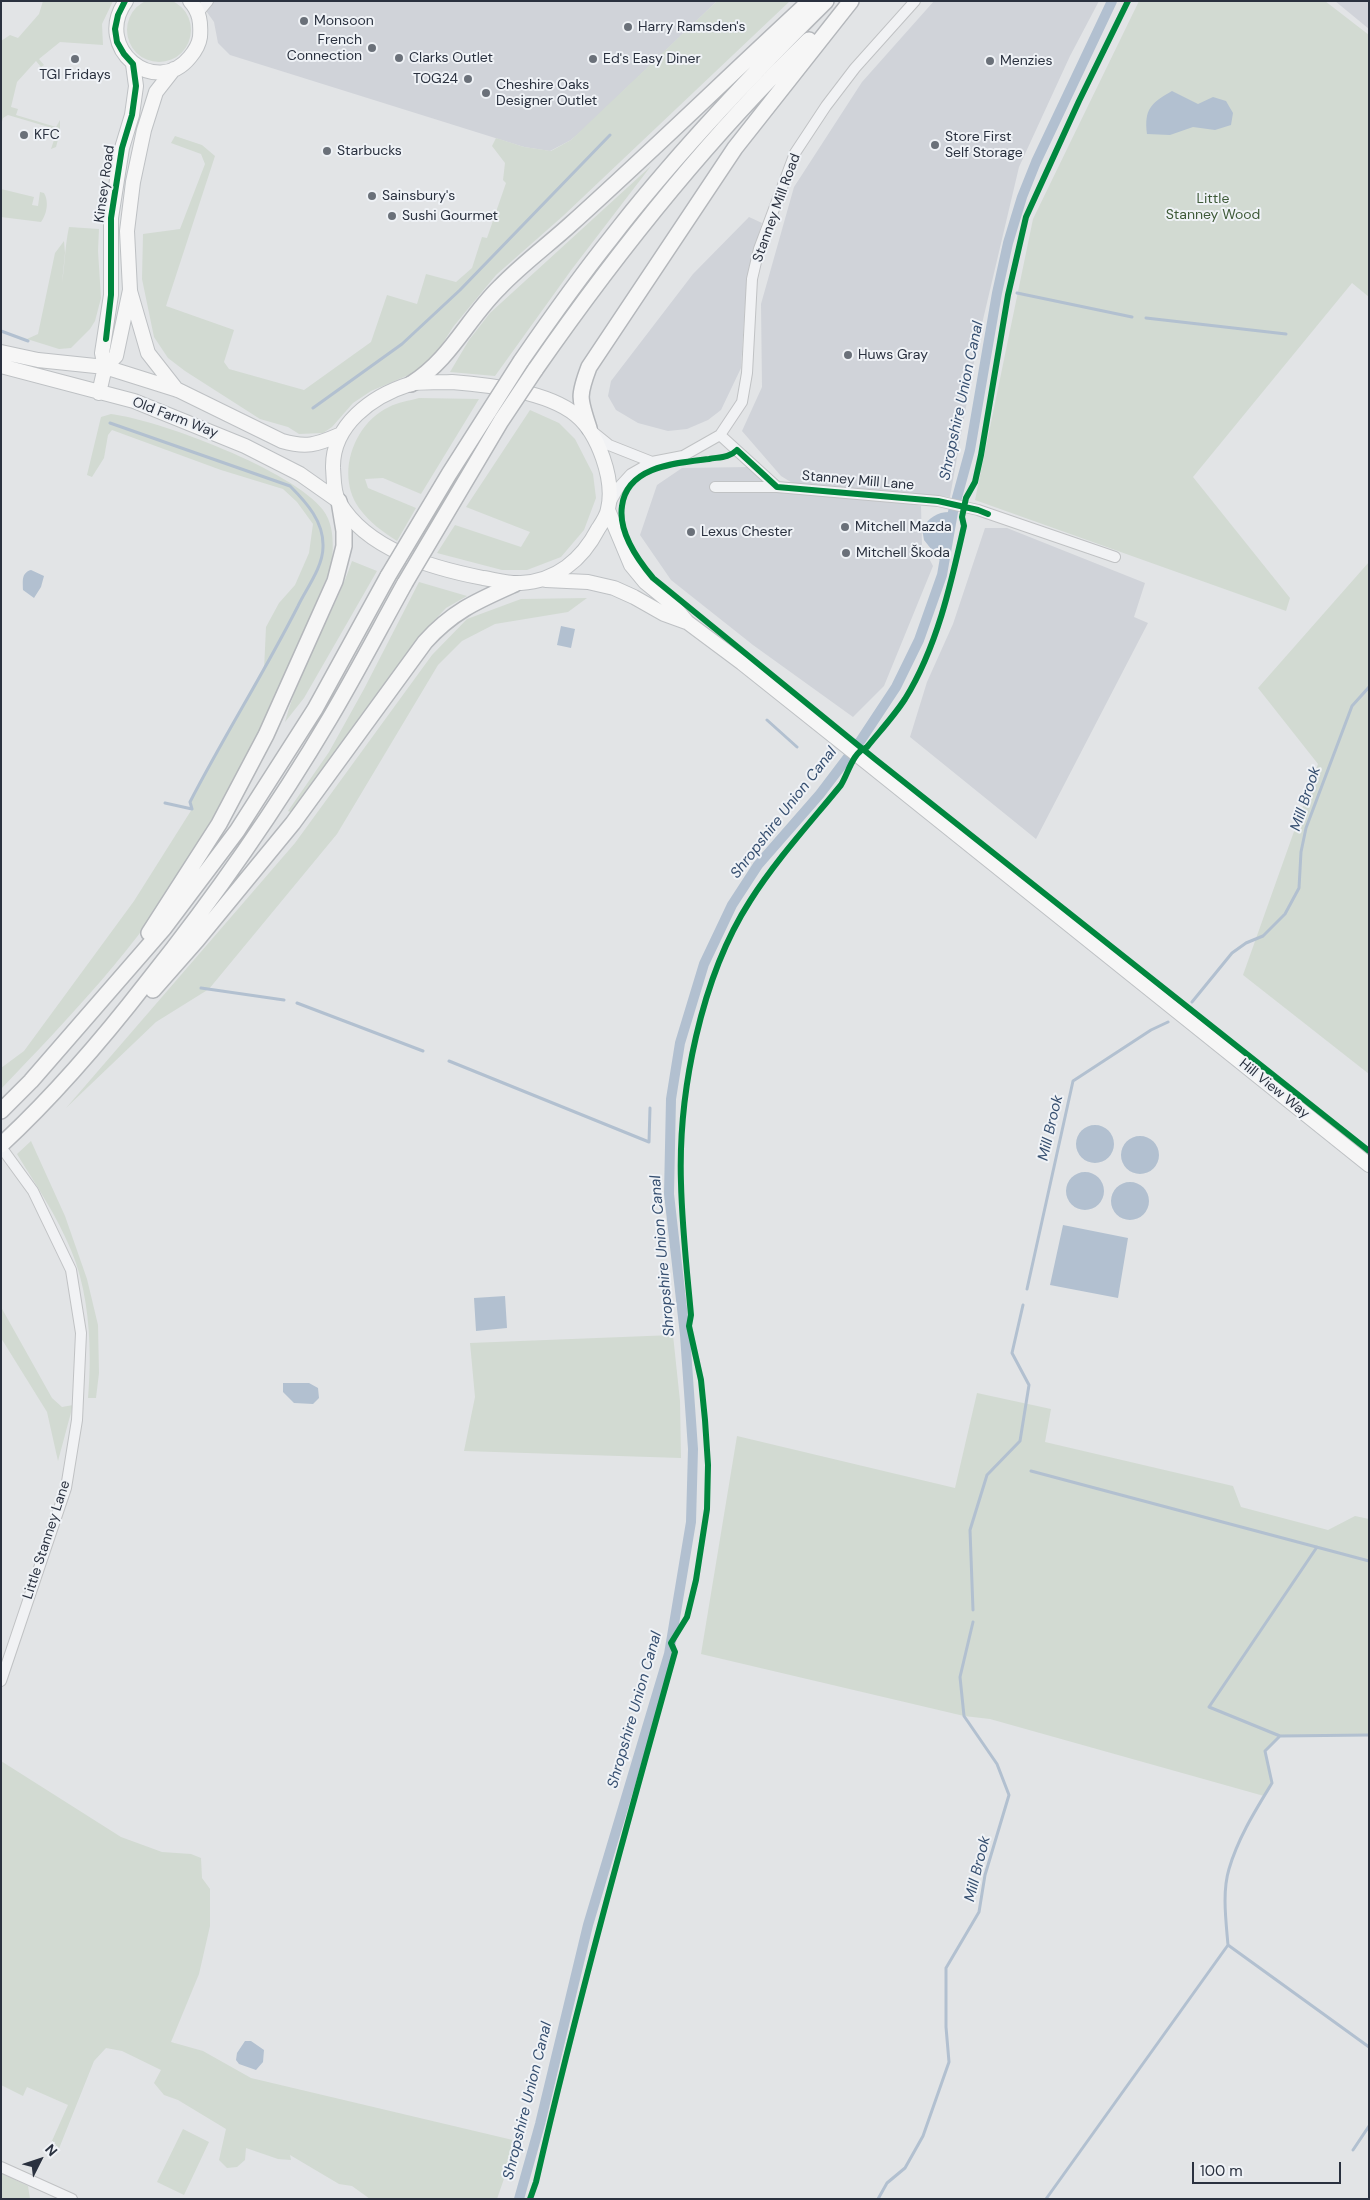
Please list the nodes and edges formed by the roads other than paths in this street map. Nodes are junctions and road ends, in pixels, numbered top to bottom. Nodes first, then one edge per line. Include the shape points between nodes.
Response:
1 (190, 1) edge
2 (208, 1) edge
3 (810, 1) edge
4 (826, 1) edge
5 (850, 1) edge
6 (915, 1) edge
7 (125, 2) edge
8 (198, 13) junction
9 (133, 64) junction
10 (174, 69) junction
11 (130, 290) junction
12 (1, 352) edge
13 (1, 366) edge
14 (105, 367) junction
15 (411, 384) junction
16 (178, 390) junction
17 (99, 393) junction
18 (590, 429) junction
19 (339, 435) junction
20 (720, 435) junction
21 (652, 462) junction
22 (715, 487) dead end
23 (778, 487) junction
24 (338, 500) junction
25 (609, 507) junction
26 (1116, 557) dead end
27 (543, 580) junction
28 (515, 584) junction
29 (687, 622) junction
30 (98, 1006) junction
31 (95, 1048) junction
32 (5, 1108) edge
33 (1, 1146) edge
34 (1369, 1165) edge
35 (1, 1681) edge
36 (1, 2167) edge
37 (72, 2199) edge

1 - 8 main road
2 - 8 street
3 - 15 highway via 500,286 439,363
4 - 30 highway, bridge via 690,143 612,237 521,361 388,576 315,709 236,831 164,928
5 - 18 highway via 735,148 589,367 580,392
5 - 31 highway, bridge via 788,61 703,152 573,315 501,421 330,718 252,843 188,931
6 - 20 street, Stanney Mill Road via 854,68 795,153 759,249 752,279 747,373 742,402
7 - 9 main road via 115,29 117,42
8 - 10 main road, Kinsey Road via 200,40 188,60
9 - 10 main road via 153,72
9 - 14 main road, Kinsey Road via 136,86 132,115 122,148 111,218 111,295 102,353
10 - 11 main road, Kinsey Road via 156,92 133,182 127,231
11 - 14 main road, Kinsey Road via 116,356
11 - 16 main road via 148,354
12 - 14 main road, Old Farm Way via 38,360
13 - 17 main road, Old Farm Way
14 - 16 main road, Old Farm Way
14 - 17 main road, Kinsey Road
15 - 18 main road via 460,383 512,390 556,402
15 - 19 main road via 382,396 366,407
16 - 19 main road, Old Farm Way via 282,441 299,446 315,445
17 - 24 main road, Old Farm Way via 134,402 245,446 300,474
18 - 21 street via 609,445
18 - 25 main road via 604,461
19 - 24 main road via 333,460
20 - 21 street, Stanney Mill Road via 683,456
20 - 23 street
21 - 25 street, Stanney Mill Road via 631,474
22 - 23 street, Stanney Mill Lane
23 - 26 street, Stanney Mill Lane via 938,501 978,510
24 - 28 main road via 353,522 394,549 430,564
24 - 30 highway via 344,546 335,580 266,736 219,824 157,922
25 - 27 main road via 592,542 576,560
25 - 29 main road, Hill View Way via 631,565
27 - 28 main road
27 - 29 main road, Hill View Way via 588,582 614,588
28 - 31 highway via 462,610 435,631 293,823 198,940 150,994
29 - 34 main road, Hill View Way
30 - 32 highway
31 - 33 highway
33 - 35 street, Little Stanney Lane via 33,1191 71,1270 81,1333 77,1420 66,1488
36 - 37 street

